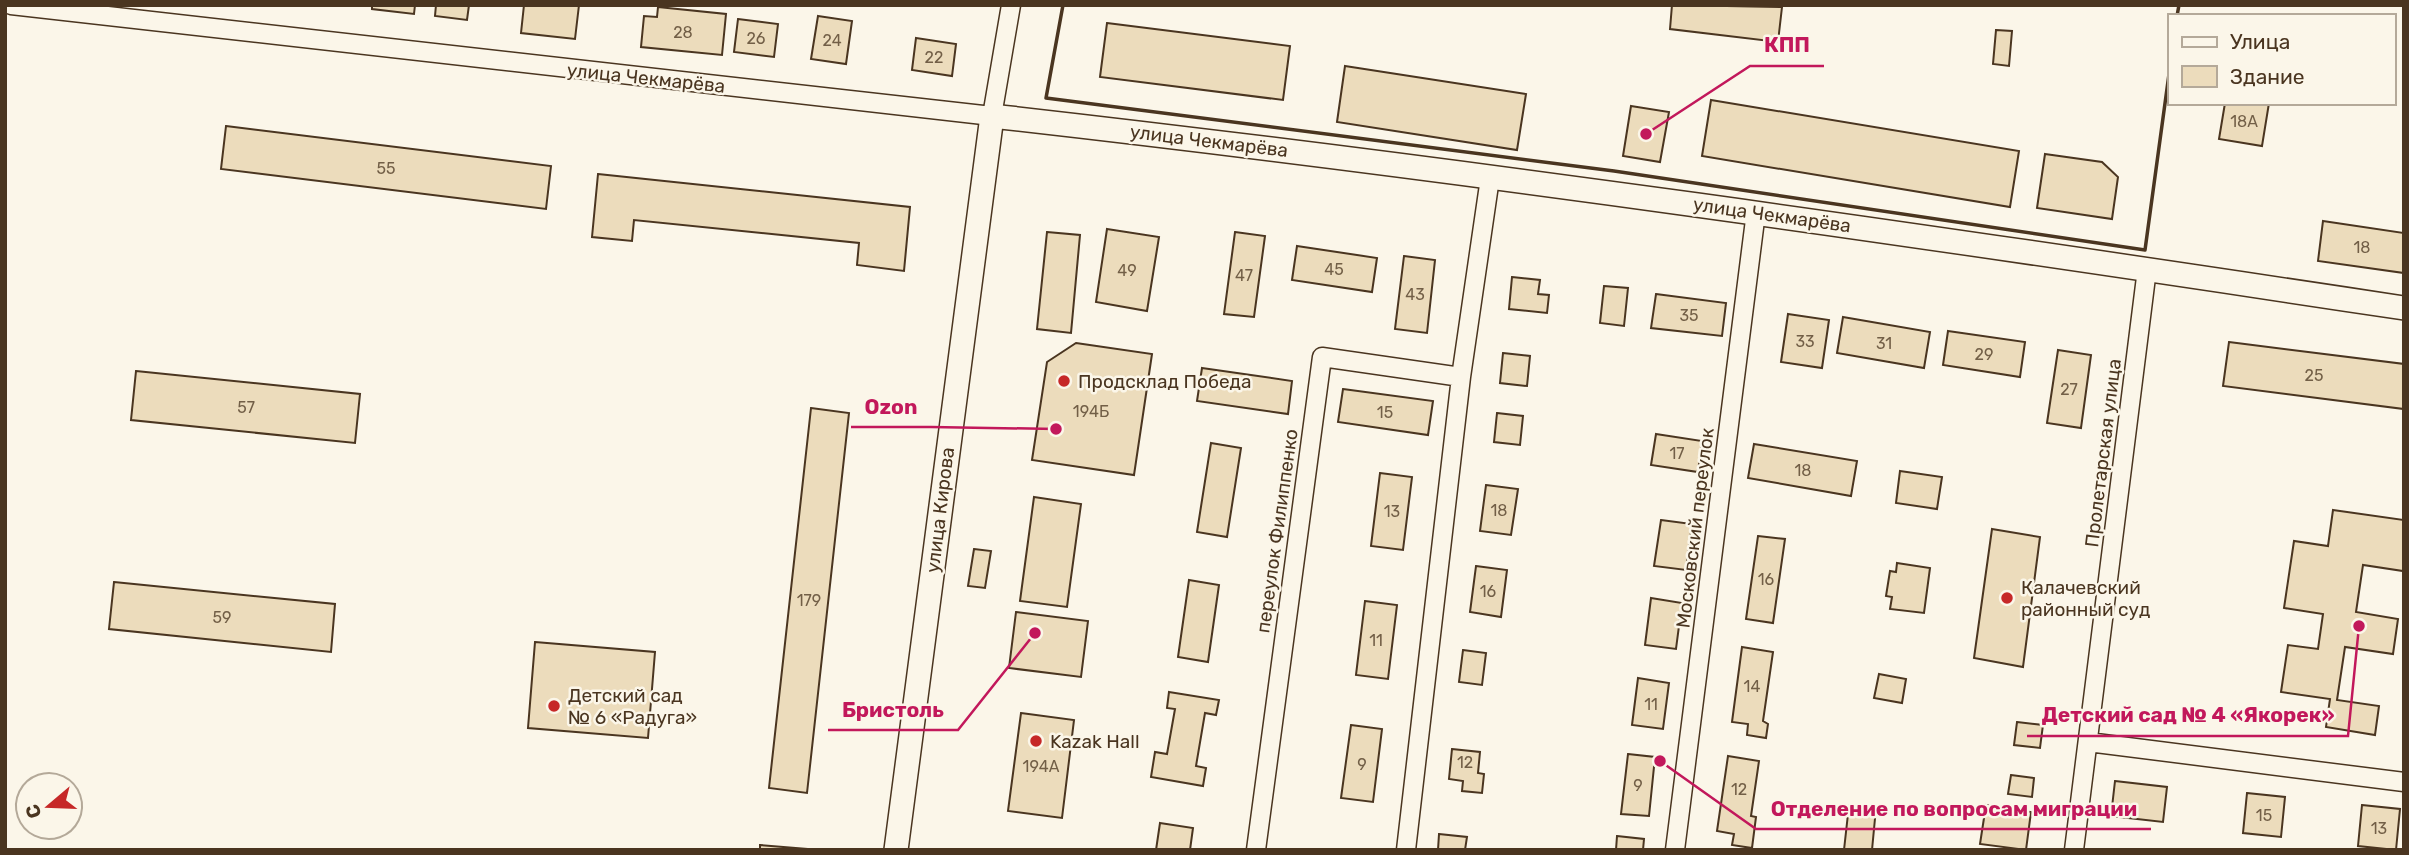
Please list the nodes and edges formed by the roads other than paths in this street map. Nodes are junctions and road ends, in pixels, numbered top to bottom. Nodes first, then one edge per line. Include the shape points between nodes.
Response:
1 (11, 5) edge
2 (1011, 5) edge
3 (992, 116) junction
4 (1490, 178) junction
5 (1756, 212) junction
6 (2147, 269) junction
7 (2404, 307) edge
8 (1461, 377) junction
9 (2088, 742) junction
10 (2404, 782) edge
11 (896, 850) edge
12 (1256, 850) edge
13 (1406, 850) edge
14 (1675, 850) edge
15 (2074, 850) edge

1 - 3 street, улица Чекмарёва
2 - 3 street, улица Кирова
3 - 4 street, улица Чекмарёва
3 - 11 street, улица Кирова
4 - 5 street, улица Чекмарёва
4 - 8 street
5 - 6 street, улица Чекмарёва
5 - 14 street, Московский переулок
6 - 7 street, улица Чекмарёва
6 - 9 street, Пролетарская улица
8 - 12 street, переулок Филиппенко via 1322,357
8 - 13 street
9 - 10 street
9 - 15 street, Пролетарская улица

